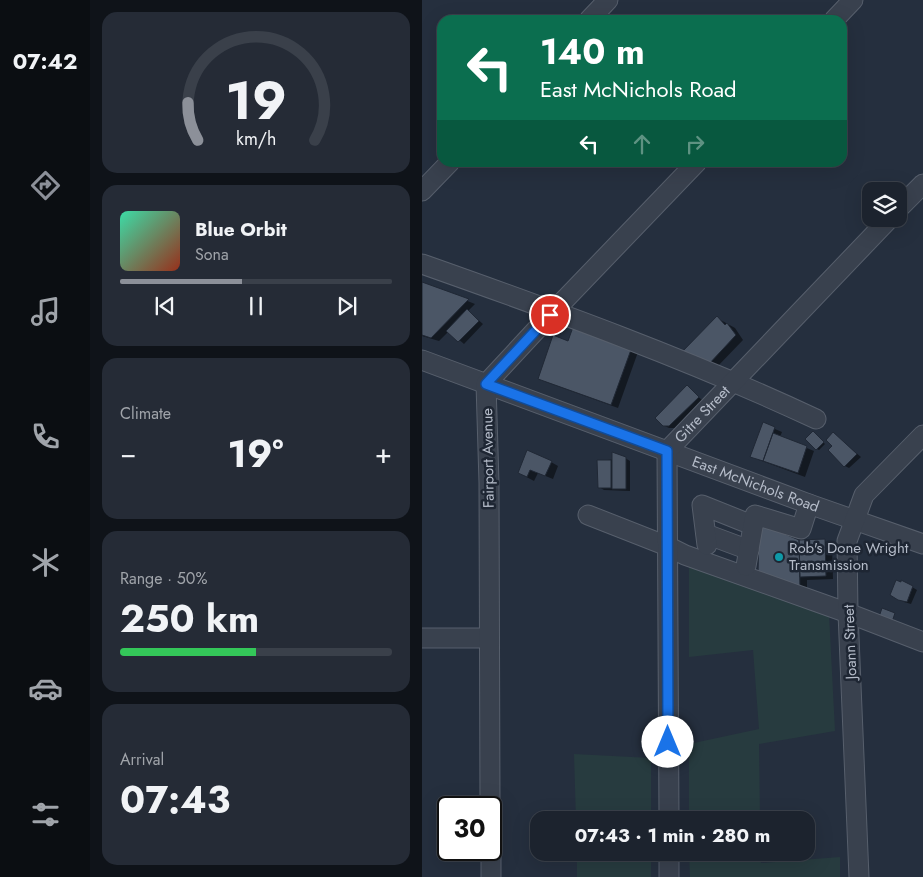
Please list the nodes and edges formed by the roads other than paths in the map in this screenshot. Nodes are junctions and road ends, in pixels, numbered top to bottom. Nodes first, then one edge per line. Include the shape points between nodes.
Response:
1 (608, 0) edge
2 (853, 0) edge
3 (594, 15) edge
4 (839, 15) edge
5 (445, 167) edge
6 (691, 167) edge
7 (922, 184) edge
8 (422, 192) edge
9 (907, 200) edge
10 (881, 227) edge
11 (422, 264) edge
12 (554, 310) junction
13 (422, 360) edge
14 (733, 381) junction
15 (486, 384) junction
16 (816, 419) dead end
17 (922, 434) edge
18 (667, 451) junction
19 (809, 504) junction
20 (588, 515) dead end
21 (854, 520) junction
22 (752, 525) junction
23 (922, 544) edge
24 (667, 546) junction
25 (848, 613) junction
26 (422, 638) edge
27 (490, 638) junction
28 (922, 642) edge
29 (490, 796) edge
30 (669, 811) edge
31 (491, 861) edge
32 (669, 861) edge
33 (491, 877) edge
34 (669, 877) edge
35 (859, 877) edge

1 - 3 street
2 - 4 street
5 - 8 street
6 - 12 street
7 - 9 street
10 - 14 street, Gitre Street
11 - 12 street
12 - 14 street
12 - 15 street
13 - 15 street, East McNichols Road
14 - 16 street
14 - 18 street, Gitre Street
15 - 18 street, East McNichols Road
15 - 27 street, Fairport Avenue
17 - 21 street, Joann Street via 864,495
18 - 19 street, East McNichols Road
18 - 24 street, Gitre Street
19 - 21 street, East McNichols Road
19 - 22 street via 801,529 755,515
20 - 24 street
21 - 23 street, East McNichols Road
21 - 25 street, Joann Street via 847,541
22 - 22 street via 748,558 706,540 702,505
24 - 25 street
24 - 30 street, Gitre Street
25 - 28 street
25 - 35 street, Joann Street
26 - 27 street
27 - 29 street, Fairport Avenue
31 - 33 street
32 - 34 street

